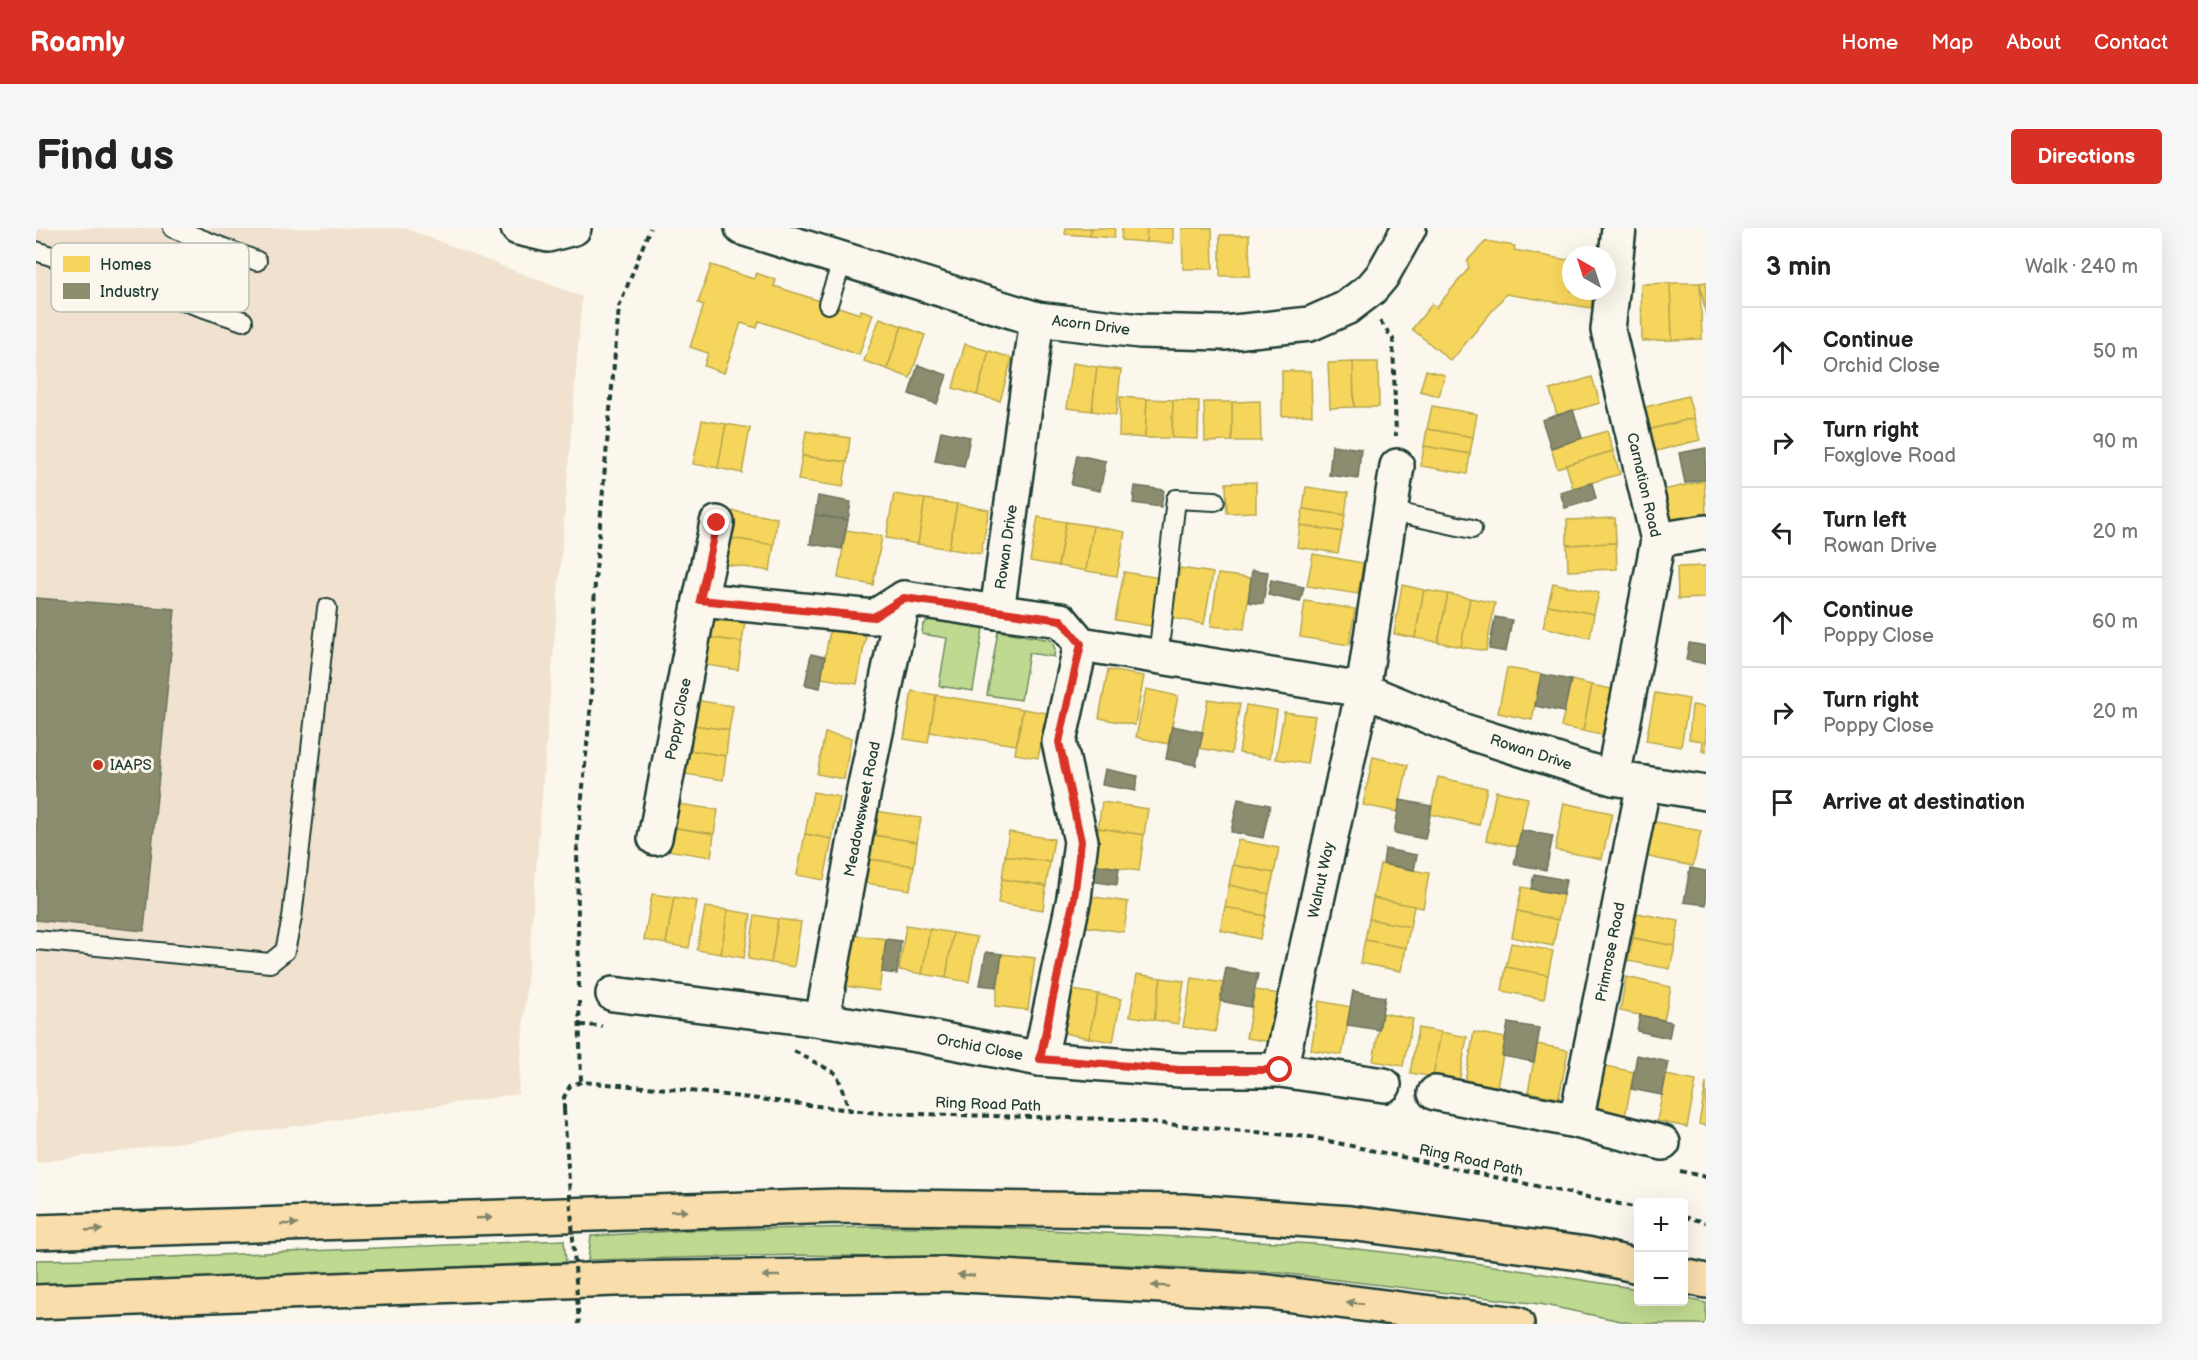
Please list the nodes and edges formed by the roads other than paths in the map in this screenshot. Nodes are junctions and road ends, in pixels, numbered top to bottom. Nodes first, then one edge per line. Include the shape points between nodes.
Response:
1 (173, 228) edge
2 (518, 228) edge
3 (574, 228) edge
4 (742, 228) edge
5 (1409, 228) edge
6 (1619, 228) edge
7 (211, 243) edge
8 (36, 251) edge
9 (51, 256) edge
10 (249, 258) edge
11 (843, 259) junction
12 (257, 261) dead end
13 (828, 304) dead end
14 (216, 312) edge
15 (1037, 319) junction
16 (243, 321) dead end
17 (1397, 466) road end
18 (1215, 501) dead end
19 (1390, 511) junction
20 (717, 523) dead end
21 (1472, 529) dead end
22 (1706, 532) edge
23 (1658, 540) junction
24 (904, 598) junction
25 (700, 600) junction
26 (327, 608) dead end
27 (997, 612) junction
28 (1081, 644) junction
29 (1158, 657) junction
30 (1363, 690) junction
31 (1629, 780) junction
32 (1706, 793) edge
33 (655, 838) dead end
34 (36, 940) edge
35 (613, 994) dead end
36 (822, 1020) junction
37 (1040, 1059) junction
38 (1280, 1070) junction
39 (1383, 1085) dead end
40 (1435, 1093) dead end
41 (1576, 1121) junction
42 (1663, 1143) dead end
43 (36, 1232) edge
44 (1634, 1265) edge
45 (1688, 1277) edge
46 (1706, 1281) edge
47 (36, 1302) edge
48 (1517, 1324) edge

1 - 7 lane
2 - 3 street via 548,235
4 - 11 street, Acorn Drive
5 - 15 street, Acorn Drive via 1371,289 1346,308 1310,324 1224,333 1140,331
6 - 23 street, Carnation Road via 1608,330
8 - 9 lane
10 - 12 lane
11 - 13 lane
11 - 15 street, Acorn Drive
14 - 16 lane
15 - 27 street, Rowan Drive
17 - 19 street
18 - 29 lane via 1176,499
19 - 21 lane
19 - 30 street
20 - 25 street, Poppy Close
22 - 23 street
23 - 31 street, Carnation Road
24 - 25 street via 874,617
24 - 27 street
24 - 36 street, Meadowsweet Road
25 - 33 street, Poppy Close
26 - 34 lane via 285,951 270,963
27 - 28 street via 1061,620
28 - 29 street, Rowan Drive
28 - 37 street via 1059,742 1081,841 1074,898
29 - 30 street, Rowan Drive
30 - 31 street, Rowan Drive via 1464,731
30 - 38 street, Walnut Way
31 - 32 street, Rowan Drive
31 - 41 street, Primrose Road
35 - 36 street, Orchid Close
36 - 37 street, Orchid Close
37 - 38 street, Orchid Close via 1180,1070
38 - 39 street, Orchid Close
40 - 41 street
41 - 42 street
43 -> 44 highway via 839,1206 1183,1211 1350,1223 1587,1254
45 - 46 highway
48 -> 47 highway via 1269,1292 947,1274 614,1279

